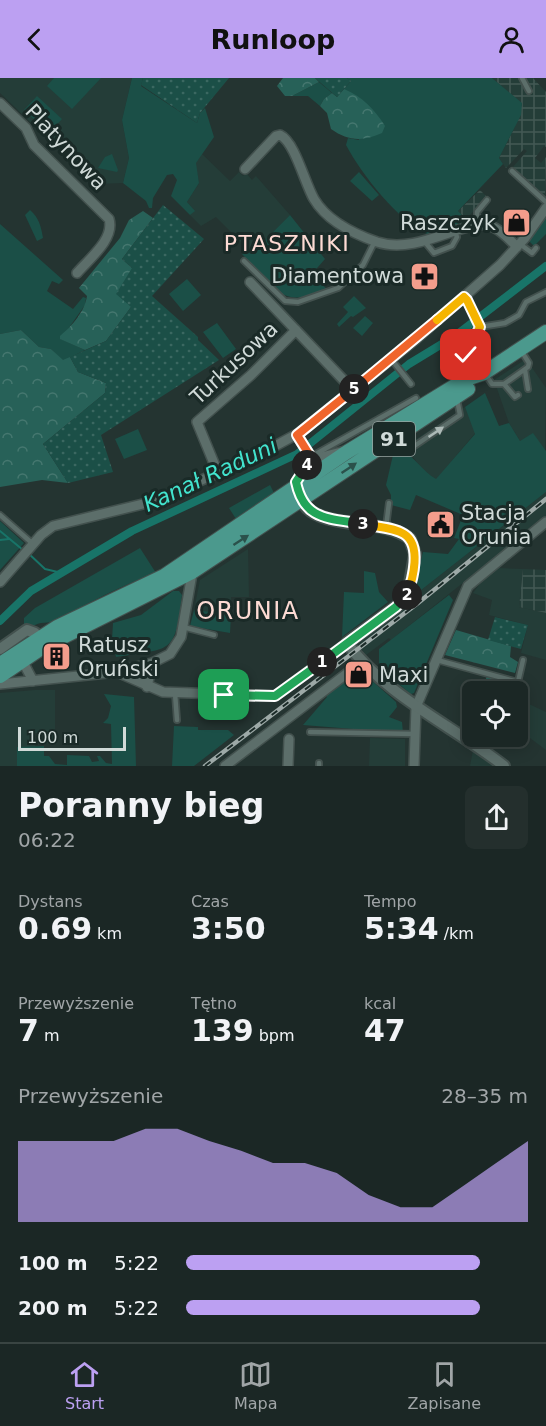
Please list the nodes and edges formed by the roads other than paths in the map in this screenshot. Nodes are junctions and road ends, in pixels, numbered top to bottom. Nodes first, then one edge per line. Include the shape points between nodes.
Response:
1 (522, 78) edge
2 (529, 91) dead end
3 (0, 103) edge
4 (245, 169) dead end
5 (512, 171) dead end
6 (487, 200) dead end
7 (546, 202) edge
8 (546, 208) edge
9 (477, 225) junction
10 (375, 241) junction
11 (519, 246) junction
12 (536, 248) dead end
13 (244, 261) dead end
14 (77, 273) dead end
15 (250, 282) dead end
16 (546, 292) edge
17 (464, 297) junction
18 (480, 327) junction
19 (296, 330) junction
20 (546, 332) edge
21 (520, 349) junction
22 (466, 355) dead end
23 (393, 362) junction
24 (525, 370) junction
25 (484, 373) junction
26 (411, 384) dead end
27 (504, 384) junction
28 (528, 389) dead end
29 (353, 390) junction
30 (518, 395) dead end
31 (417, 398) dead end
32 (300, 439) junction
33 (347, 452) junction
34 (311, 457) junction
35 (218, 473) junction
36 (297, 486) junction
37 (282, 497) junction
38 (301, 501) junction
39 (388, 503) dead end
40 (0, 515) edge
41 (546, 522) edge
42 (386, 528) junction
43 (28, 550) junction
44 (195, 556) junction
45 (192, 572) junction
46 (0, 582) edge
47 (175, 582) junction
48 (189, 589) junction
49 (183, 627) junction
50 (214, 635) dead end
51 (40, 642) junction
52 (347, 643) junction
53 (0, 649) edge
54 (22, 660) junction
55 (436, 660) junction
56 (523, 660) dead end
57 (362, 662) junction
58 (152, 663) junction
59 (117, 672) junction
60 (0, 675) edge
61 (33, 681) junction
62 (147, 687) junction
63 (175, 693) junction
64 (416, 707) junction
65 (177, 720) dead end
66 (310, 732) dead end
67 (414, 734) junction
68 (289, 739) dead end
69 (225, 766) edge
70 (288, 766) edge
71 (414, 766) edge
72 (504, 766) edge

1 - 2 lane
3 - 14 street, Platynowa via 26,128 34,145 109,219 109,236
4 - 10 street via 276,136 284,137 321,209 338,224
5 - 7 lane
6 - 9 lane via 477,212
8 - 11 street
9 - 10 street via 399,247
9 - 11 street via 492,226
10 - 13 lane via 363,265 338,288 298,302 285,300
11 - 12 lane via 532,253
11 - 17 street
15 - 19 street
16 - 18 lane via 526,302 519,315 505,323
17 - 18 lane
17 - 23 street
18 - 22 lane
19 - 29 street
19 - 35 street, Turkusowa via 197,422
20 - 21 main road, 91
21 - 24 lane via 529,363
21 - 25 main road, 91
23 - 26 lane
23 - 29 street
24 - 27 lane
24 - 28 lane
25 - 27 lane via 492,384
25 - 33 main road, 91 via 466,379
38 -> 25 main road, 91 via 471,387
27 - 30 lane via 515,397
29 - 32 street
31 - 34 lane
32 - 34 street
32 - 35 street
33 - 34 street
33 - 36 main road, 91
34 - 36 street
35 - 43 street via 154,501 53,526
36 - 37 main road, 91
36 - 38 street
37 - 38 street
37 - 44 main road, 91
38 - 42 street via 317,516
45 -> 38 main road, 91
39 - 42 lane
40 - 43 lane
41 - 55 street via 470,584
42 - 52 street via 405,534 414,546 408,594
43 - 46 street
44 - 45 street
44 - 51 main road, 91 via 144,588
45 - 47 main road, 91
45 - 48 street
47 - 48 street
47 - 51 main road, 91
48 - 49 street
49 - 50 lane
49 - 58 street via 177,646
51 - 53 street via 32,631 23,631
51 - 54 main road, 91
51 - 60 main road, 91
52 - 57 street
52 - 63 street via 275,696
54 - 60 main road, 91
54 - 61 street
55 - 56 lane via 518,682
55 - 64 street
57 - 64 street
57 - 69 street
58 - 59 street
58 - 62 street
59 - 61 street
59 - 62 street
60 - 61 street
62 - 63 street
63 - 65 lane
64 - 67 street
64 - 72 street via 447,724
66 - 67 lane
67 - 71 street
68 - 70 street

